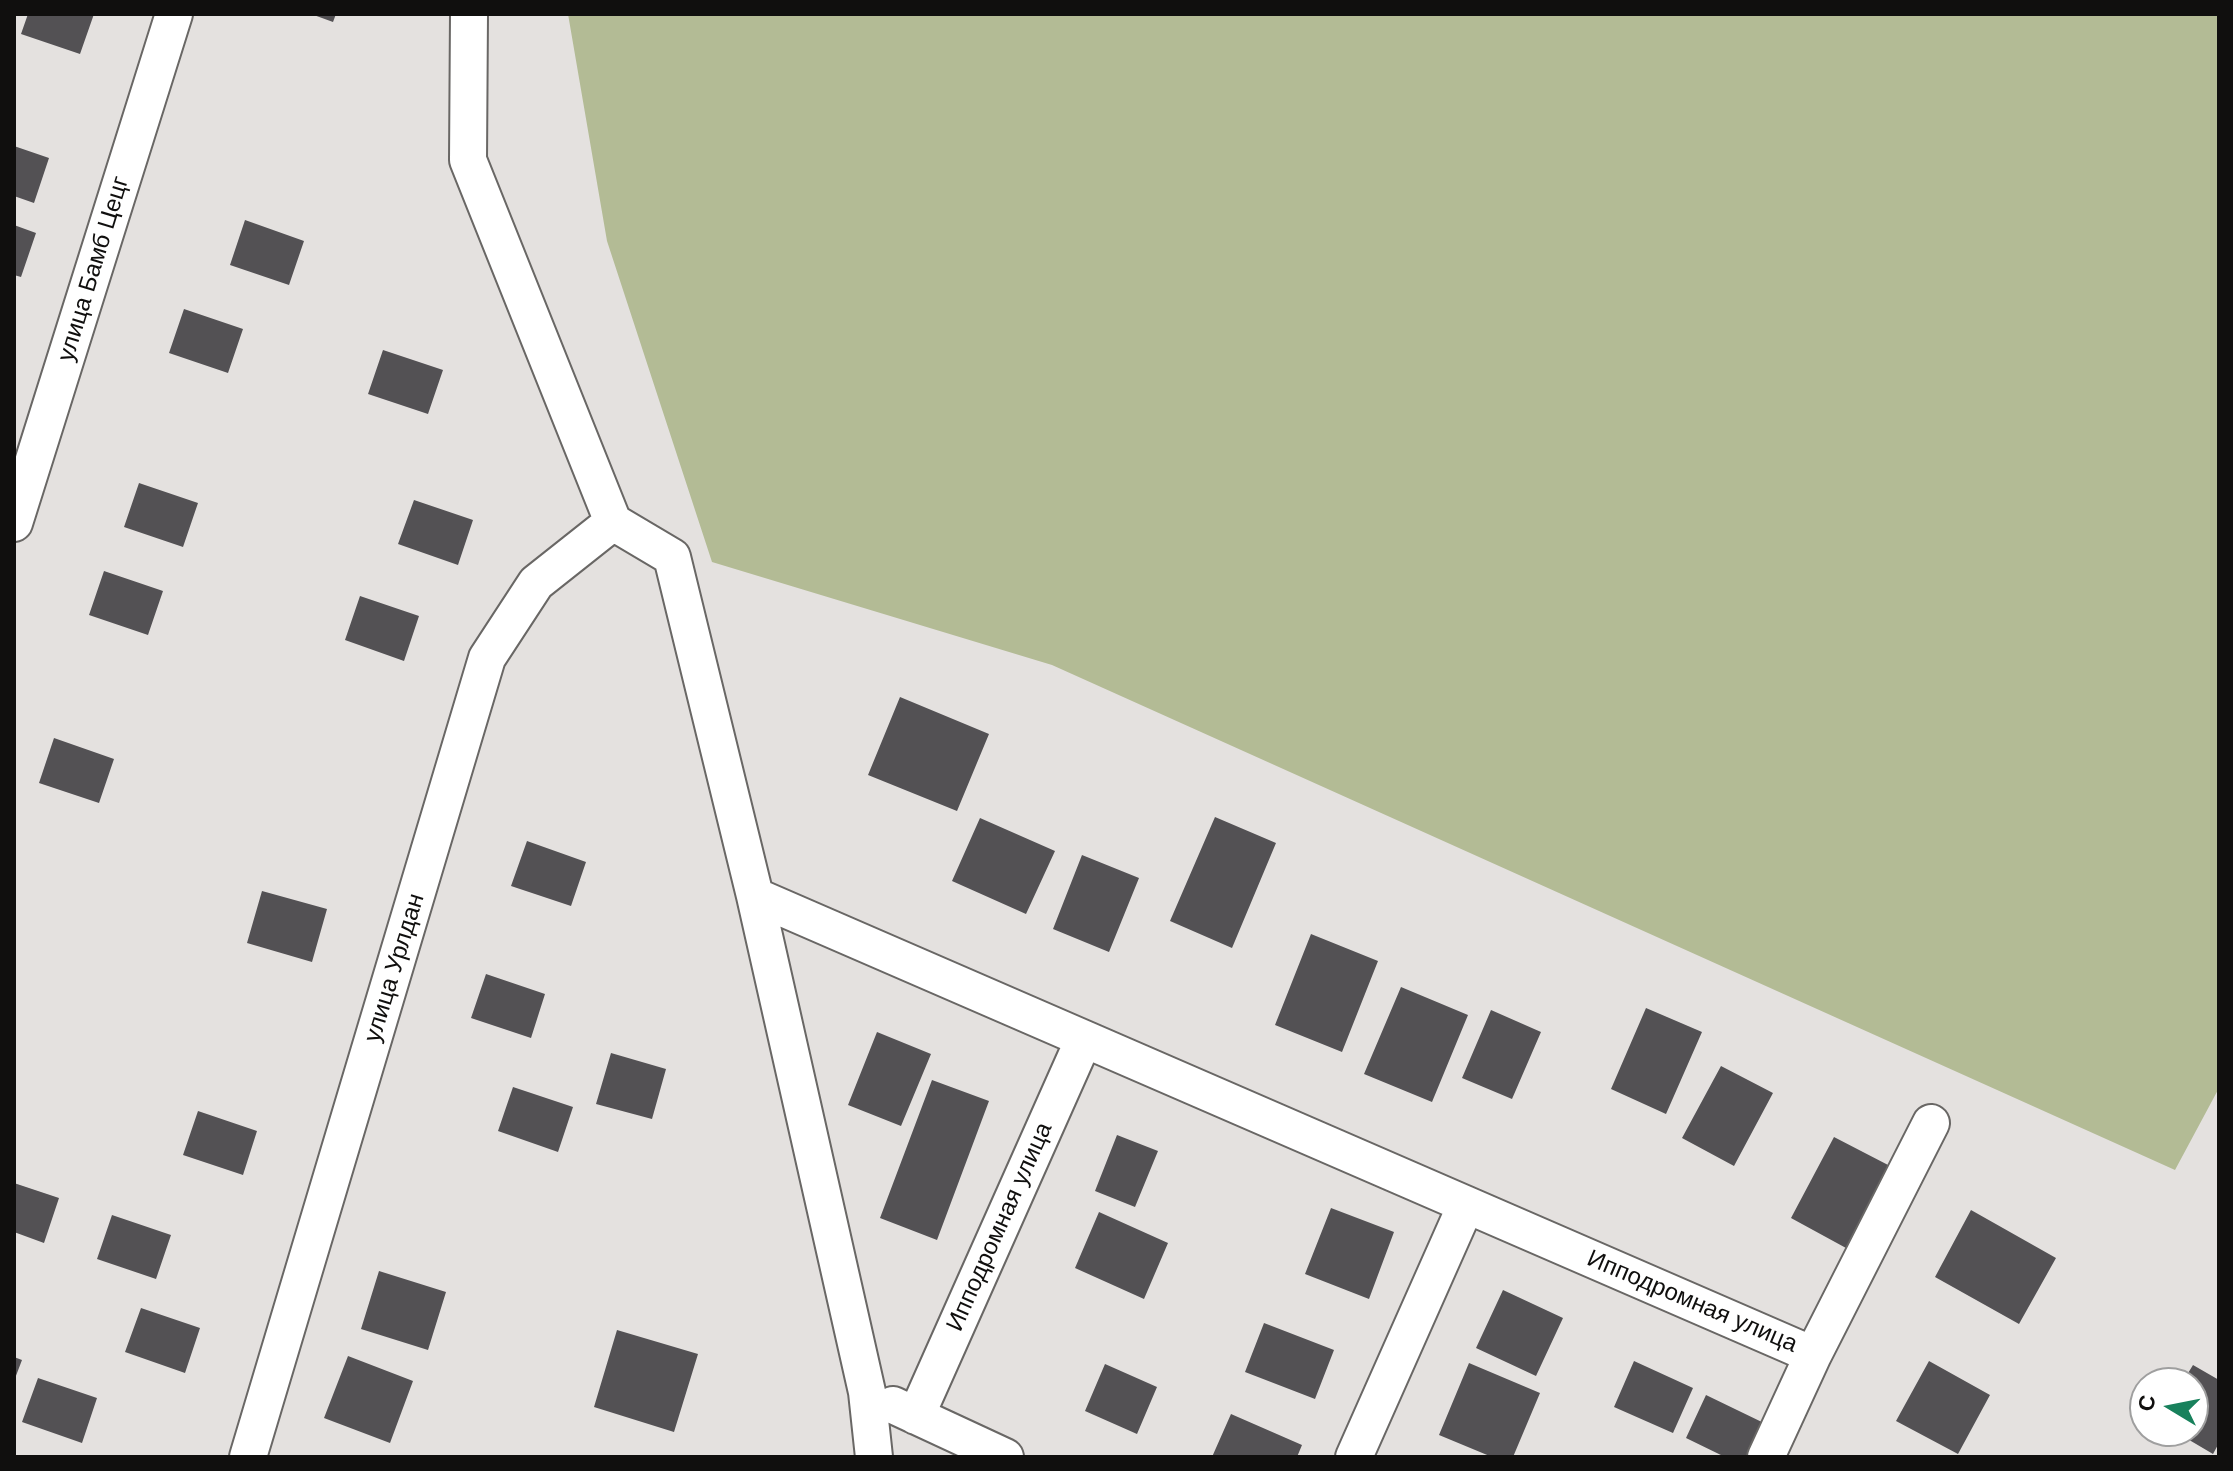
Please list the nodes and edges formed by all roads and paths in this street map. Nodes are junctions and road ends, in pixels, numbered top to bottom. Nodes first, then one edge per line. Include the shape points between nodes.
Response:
1 (174, 14) edge
2 (469, 14) edge
3 (613, 522) junction
4 (14, 523) edge
5 (755, 896) junction
6 (1084, 1039) junction
7 (1931, 1123) dead end
8 (1466, 1205) junction
9 (1813, 1355) junction
10 (867, 1392) junction
11 (916, 1416) junction
12 (248, 1457) edge
13 (874, 1457) edge
14 (1005, 1457) edge
15 (1354, 1457) edge
16 (1766, 1457) edge

1 - 4 street, улица Бамб Цецг
2 - 3 street via 468,160
3 - 5 street via 672,557
3 - 12 street, улица Урлдан via 536,583 487,658
5 - 6 street, Ипподромная улица
5 - 10 street
6 - 8 street, Ипподромная улица
6 - 11 street, Ипподромная улица
7 - 9 street
8 - 9 street, Ипподромная улица
8 - 15 street
9 - 16 street, Ипподромная улица
10 - 11 street
10 - 13 street
11 - 14 street

